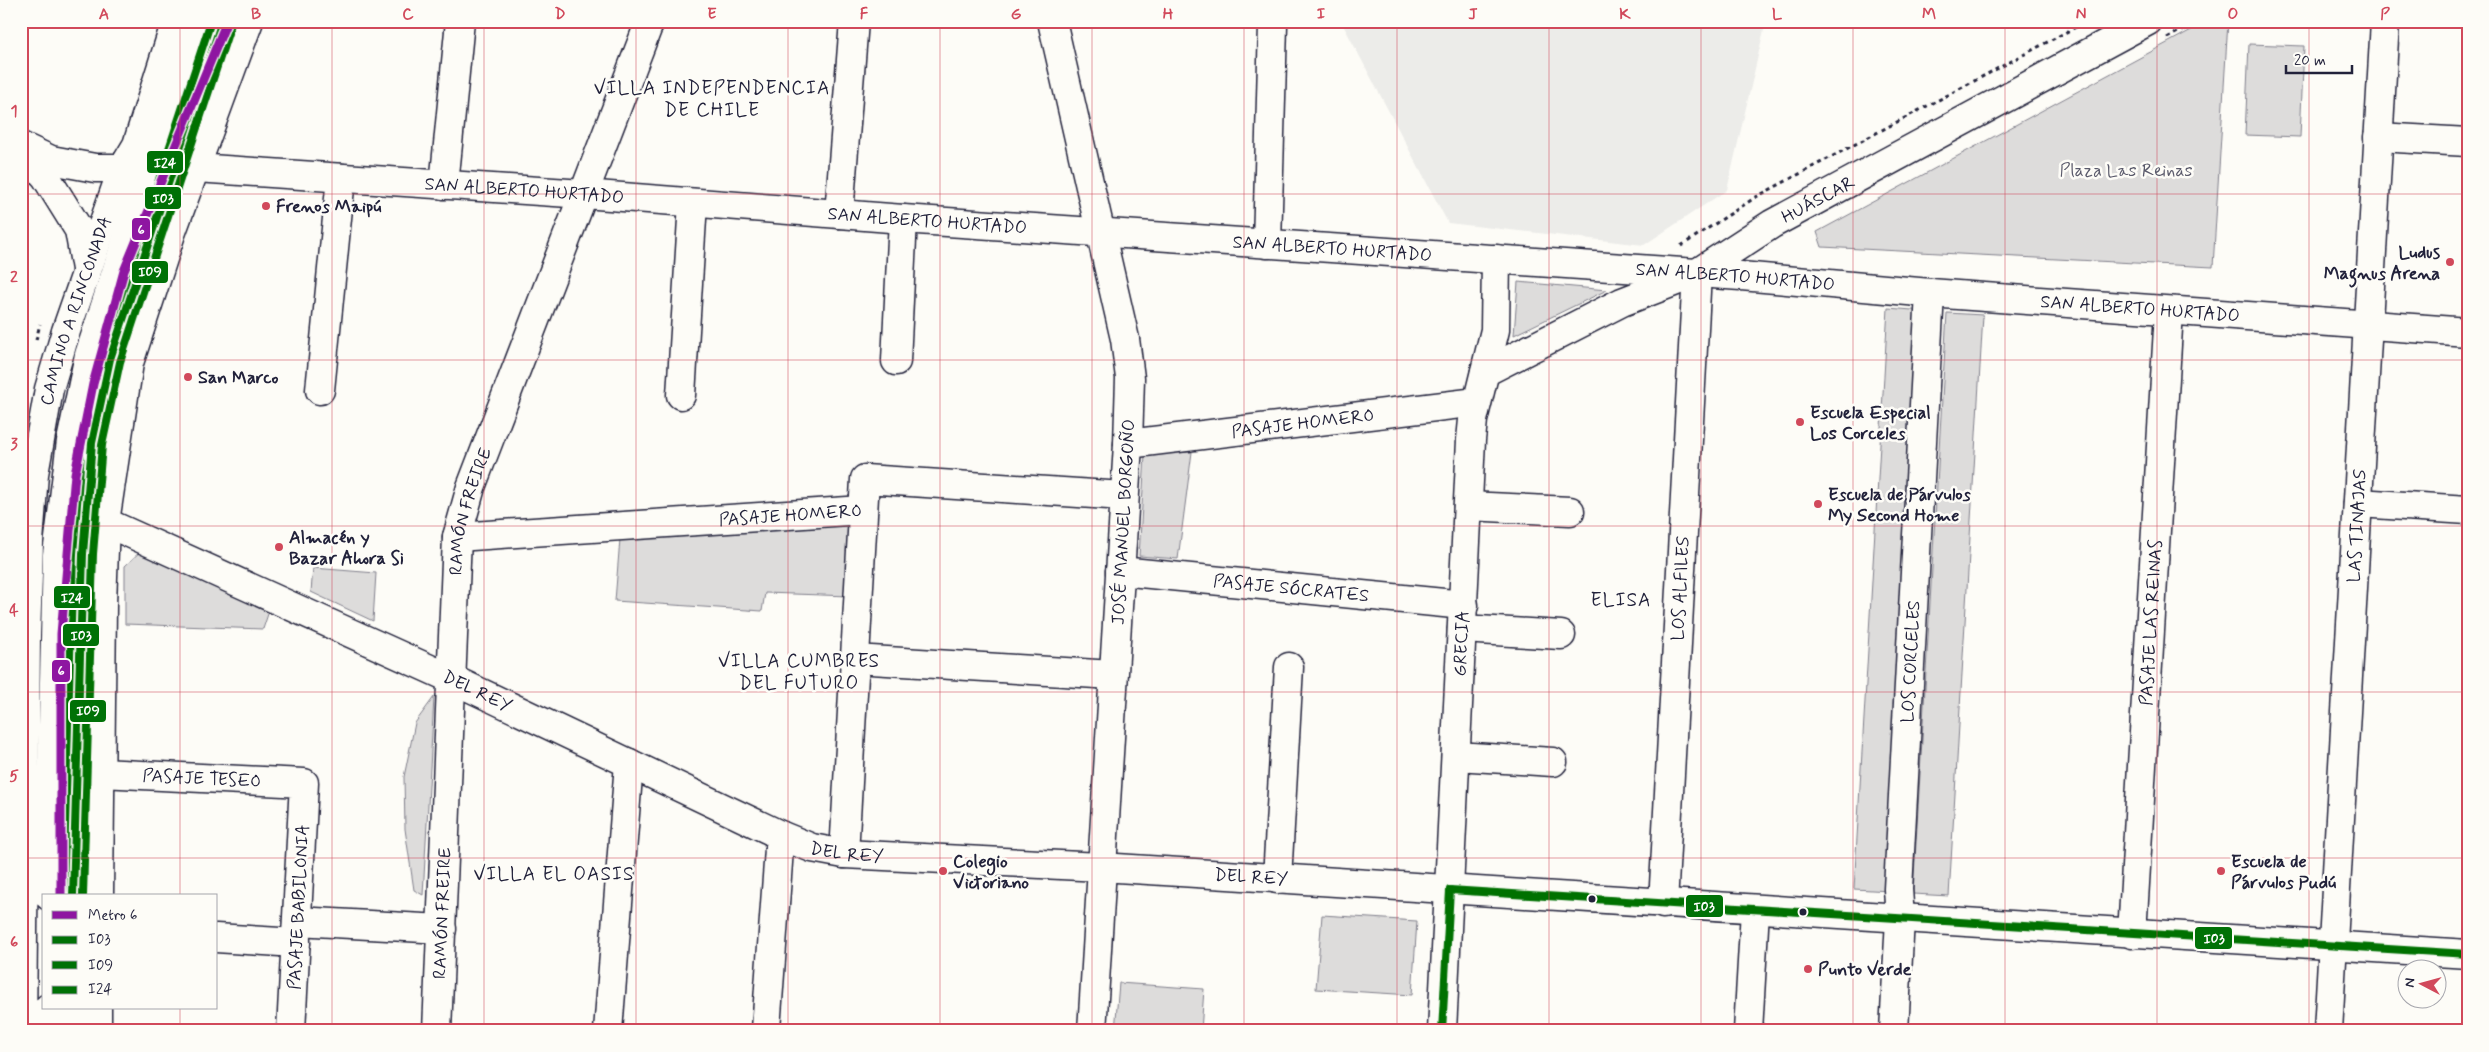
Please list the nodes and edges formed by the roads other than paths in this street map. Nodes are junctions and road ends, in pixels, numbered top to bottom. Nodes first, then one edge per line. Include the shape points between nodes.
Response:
1 (176, 21) edge
2 (198, 21) edge
3 (222, 21) edge
4 (249, 21) edge
5 (460, 21) edge
6 (650, 21) edge
7 (854, 21) edge
8 (1052, 21) edge
9 (2148, 21) edge
10 (2385, 21) edge
11 (1273, 25) dead end
12 (2378, 137) junction
13 (2468, 142) edge
14 (21, 146) edge
15 (21, 149) edge
16 (172, 168) junction
17 (122, 170) junction
18 (341, 178) junction
19 (444, 185) junction
20 (584, 194) junction
21 (693, 203) junction
22 (839, 214) junction
23 (903, 219) junction
24 (1100, 232) junction
25 (1267, 244) junction
26 (1496, 259) junction
27 (86, 273) junction
28 (1697, 273) junction
29 (1930, 293) junction
30 (2168, 310) junction
31 (2368, 324) junction
32 (2468, 332) edge
33 (896, 360) dead end
34 (1486, 372) junction
35 (320, 390) dead end
36 (681, 395) dead end
37 (1478, 402) junction
38 (1128, 444) junction
39 (1124, 496) junction
40 (2358, 503) junction
41 (1468, 506) junction
42 (863, 510) junction
43 (2468, 510) edge
44 (1570, 511) dead end
45 (95, 517) junction
46 (457, 537) junction
47 (1120, 571) junction
48 (1463, 617) junction
49 (1561, 635) dead end
50 (856, 660) junction
51 (1289, 667) dead end
52 (1113, 675) junction
53 (452, 679) junction
54 (1456, 756) junction
55 (1554, 762) dead end
56 (629, 763) junction
57 (101, 773) junction
58 (304, 783) joint
59 (780, 835) junction
60 (844, 854) junction
61 (1101, 867) junction
62 (1277, 879) junction
63 (1450, 890) junction
64 (49, 894) edge
65 (73, 894) edge
66 (99, 894) edge
67 (1663, 904) junction
68 (1755, 910) junction
69 (1900, 919) junction
70 (23, 929) edge
71 (442, 929) junction
72 (296, 932) junction
73 (2132, 934) junction
74 (218, 938) edge
75 (2333, 947) junction
76 (2468, 954) edge
77 (48, 1010) edge
78 (72, 1010) edge
79 (97, 1010) edge
80 (766, 1029) dead end
81 (22, 1031) edge
82 (48, 1031) edge
83 (72, 1031) edge
84 (97, 1031) edge
85 (291, 1031) edge
86 (437, 1031) edge
87 (608, 1031) edge
88 (1092, 1031) edge
89 (1442, 1031) edge
90 (1748, 1031) edge
91 (1894, 1031) edge
92 (2328, 1031) edge

1 - 17 street, CAMINO A RINCONADA via 136,145
2 - 16 street
3 - 16 street
4 - 16 street
5 - 19 street
6 - 20 street, RAMÓN FREIRE
7 - 22 street
8 - 24 street, JOSÉ MANUEL BORGOÑO
9 - 28 street, HUÁSCAR via 1772,224
10 - 12 street, LAS TINAJAS
11 - 25 street
12 - 13 street
12 - 31 street, LAS TINAJAS
14 - 17 street, SAN ALBERTO HURTADO via 73,166
15 - 27 street via 46,176 79,230
16 - 17 street, SAN ALBERTO HURTADO
16 - 18 street, SAN ALBERTO HURTADO
16 - 45 street via 171,234 129,363 116,440
16 - 45 street via 110,359 92,443
16 - 64 street via 89,355 71,441 57,555
17 - 27 street, CAMINO A RINCONADA
18 - 19 street, SAN ALBERTO HURTADO
18 - 35 street
19 - 20 street, SAN ALBERTO HURTADO
20 - 21 street, SAN ALBERTO HURTADO
20 - 46 street, RAMÓN FREIRE via 471,487
21 - 22 street, SAN ALBERTO HURTADO
21 - 36 street
22 - 23 street, SAN ALBERTO HURTADO
23 - 24 street, SAN ALBERTO HURTADO
23 - 33 street
24 - 25 street, SAN ALBERTO HURTADO
24 - 38 street, JOSÉ MANUEL BORGOÑO via 1128,359
25 - 26 street, SAN ALBERTO HURTADO
26 - 28 street, SAN ALBERTO HURTADO
26 - 34 street, GRECIA via 1496,320
27 - 70 street, CAMINO A RINCONADA via 49,388 30,507
28 - 29 street, SAN ALBERTO HURTADO
28 - 34 street, HUÁSCAR via 1622,302
28 - 67 street, LOS ALFILES
29 - 30 street, SAN ALBERTO HURTADO
29 - 69 street, LOS CORCELES via 1898,889
30 - 31 street, SAN ALBERTO HURTADO
30 - 73 street, PASAJE LAS REINAS
31 - 32 street, SAN ALBERTO HURTADO
31 - 40 street, LAS TINAJAS
34 - 37 street, GRECIA
37 - 38 street, PASAJE HOMERO
37 - 41 street, GRECIA via 1471,440
38 - 39 street, JOSÉ MANUEL BORGOÑO
39 - 42 street, PASAJE HOMERO via 865,479
39 - 47 street, JOSÉ MANUEL BORGOÑO
40 - 43 street
40 - 75 street, LAS TINAJAS
41 - 44 street
41 - 48 street, GRECIA
42 - 46 street, PASAJE HOMERO
42 - 50 street
45 - 53 street, DEL REY
45 - 57 street via 102,604
45 - 65 street
46 - 53 street, RAMÓN FREIRE
47 - 48 street, PASAJE SÓCRATES
47 - 52 street, JOSÉ MANUEL BORGOÑO
48 - 49 street, PASAJE SÓCRATES
48 - 54 street, GRECIA
50 - 52 street
50 - 60 street
51 - 62 street
52 - 61 street, JOSÉ MANUEL BORGOÑO
53 - 56 street, DEL REY
53 - 71 street, RAMÓN FREIRE
54 - 55 street
54 - 63 street, GRECIA
56 - 59 street, DEL REY
56 - 87 street
57 - 58 street, PASAJE TESEO
57 - 66 street
58 - 72 street, PASAJE BABILONIA
59 - 60 street, DEL REY via 812,848
59 - 80 street
60 - 61 street, DEL REY
61 - 62 street, DEL REY
61 - 88 street, JOSÉ MANUEL BORGOÑO
62 - 63 street, DEL REY
63 - 67 street, DEL REY
63 - 89 street, GRECIA
67 - 68 street, DEL REY
68 - 69 street, DEL REY
68 - 90 street
69 - 73 street, DEL REY
69 - 91 street, LOS CORCELES
70 - 81 street, CAMINO A RINCONADA
71 - 72 street
71 - 86 street, RAMÓN FREIRE
72 - 74 street
72 - 85 street, PASAJE BABILONIA
73 - 75 street, DEL REY
75 - 76 street, DEL REY
75 - 92 street, LAS TINAJAS
77 - 82 street
78 - 83 street
79 - 84 street

